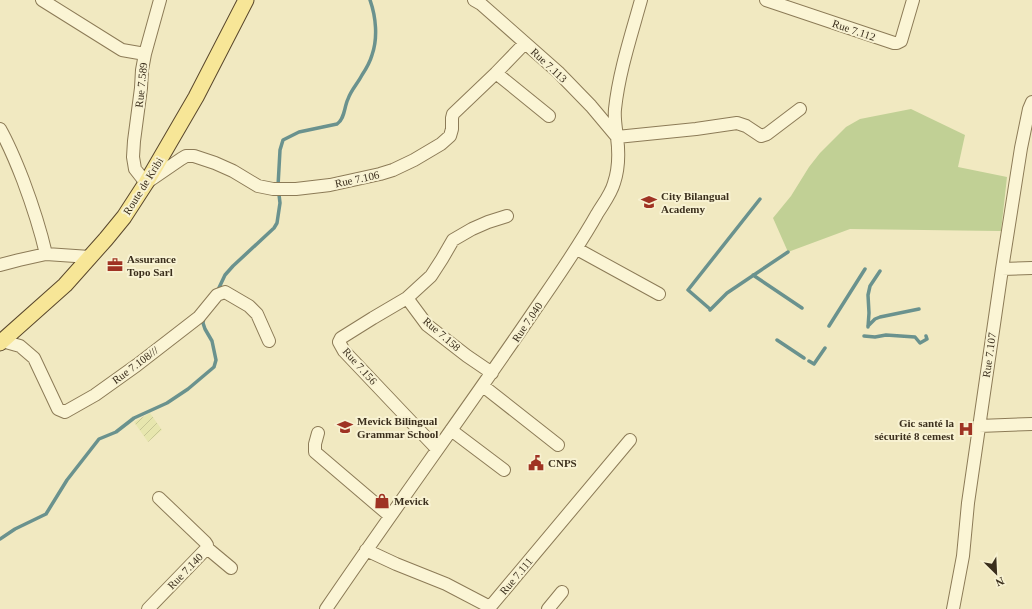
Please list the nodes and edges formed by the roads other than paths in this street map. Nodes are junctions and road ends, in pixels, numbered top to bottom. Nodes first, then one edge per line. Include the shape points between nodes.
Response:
1 (42, 0) edge
2 (160, 0) edge
3 (247, 0) edge
4 (474, 0) edge
5 (642, 0) edge
6 (766, 0) edge
7 (913, 0) edge
8 (525, 43) junction
9 (145, 54) junction
10 (496, 73) junction
11 (1032, 102) edge
12 (800, 109) dead end
13 (549, 116) dead end
14 (0, 129) edge
15 (617, 137) junction
16 (146, 183) junction
17 (507, 216) dead end
18 (577, 249) junction
19 (46, 254) junction
20 (90, 257) junction
21 (0, 266) edge
22 (1032, 268) edge
23 (1002, 269) junction
24 (659, 294) dead end
25 (407, 298) junction
26 (269, 341) dead end
27 (1, 342) edge
28 (492, 373) junction
29 (483, 386) junction
30 (1032, 424) edge
31 (979, 426) junction
32 (451, 430) junction
33 (318, 433) dead end
34 (630, 440) dead end
35 (558, 445) dead end
36 (437, 449) junction
37 (504, 470) dead end
38 (159, 498) dead end
39 (390, 516) junction
40 (207, 548) junction
41 (366, 550) junction
42 (231, 568) dead end
43 (562, 592) dead end
44 (491, 608) edge
45 (148, 609) edge
46 (326, 609) edge
47 (548, 609) edge
48 (953, 609) edge

1 - 9 street, Rue 7.589 via 122,50
2 - 9 street
3 - 16 main road, Route de Kribi via 196,97
4 - 8 street, Rue 7.113
5 - 15 street, Rue 7.040 via 622,68 616,100
6 - 7 street, Rue 7.112 via 894,43 901,41
8 - 10 street, Rue 7.106
8 - 15 street, Rue 7.113 via 558,72
9 - 16 street, Rue 7.589 via 133,157 136,169
10 - 13 street
10 - 16 street, Rue 7.106 via 453,114 450,136 414,160 393,170 330,185 273,189 258,186 215,163 186,156
11 - 23 street, Rue 7.107 via 1021,148
12 - 15 street via 761,136 737,123
14 - 19 street via 33,207
15 - 18 street, Rue 7.040 via 618,156 614,183
16 - 20 main road, Route de Kribi via 124,217
17 - 25 street via 482,224 453,240 431,276
18 - 24 street
18 - 28 street, Rue 7.040
19 - 20 street
19 - 21 street
20 - 27 main road, Route de Kribi via 64,285
22 - 23 street
23 - 31 street, Rue 7.107
25 - 28 street, Rue 7.158 via 427,325
25 - 36 street, Rue 7.156 via 341,338 339,342 344,351
26 - 27 street, Rue 7.108/// via 257,314 249,306 225,292 217,295 199,317 137,365 95,395 65,412 58,409 34,358 20,346
28 - 29 street, Rue 7.040
29 - 32 street, Rue 7.040
29 - 35 street
30 - 31 street
31 - 48 street, Rue 7.107
32 - 36 street, Rue 7.040
32 - 37 street
33 - 39 street via 315,452
34 - 44 street, Rue 7.111
36 - 39 street, Rue 7.040
38 - 40 street, Rue 7.140 via 205,542
39 - 41 street, Rue 7.040
40 - 42 street
40 - 45 street, Rue 7.140
41 - 44 street, Rue 7.111 via 446,584
41 - 46 street, Rue 7.040
43 - 47 street

